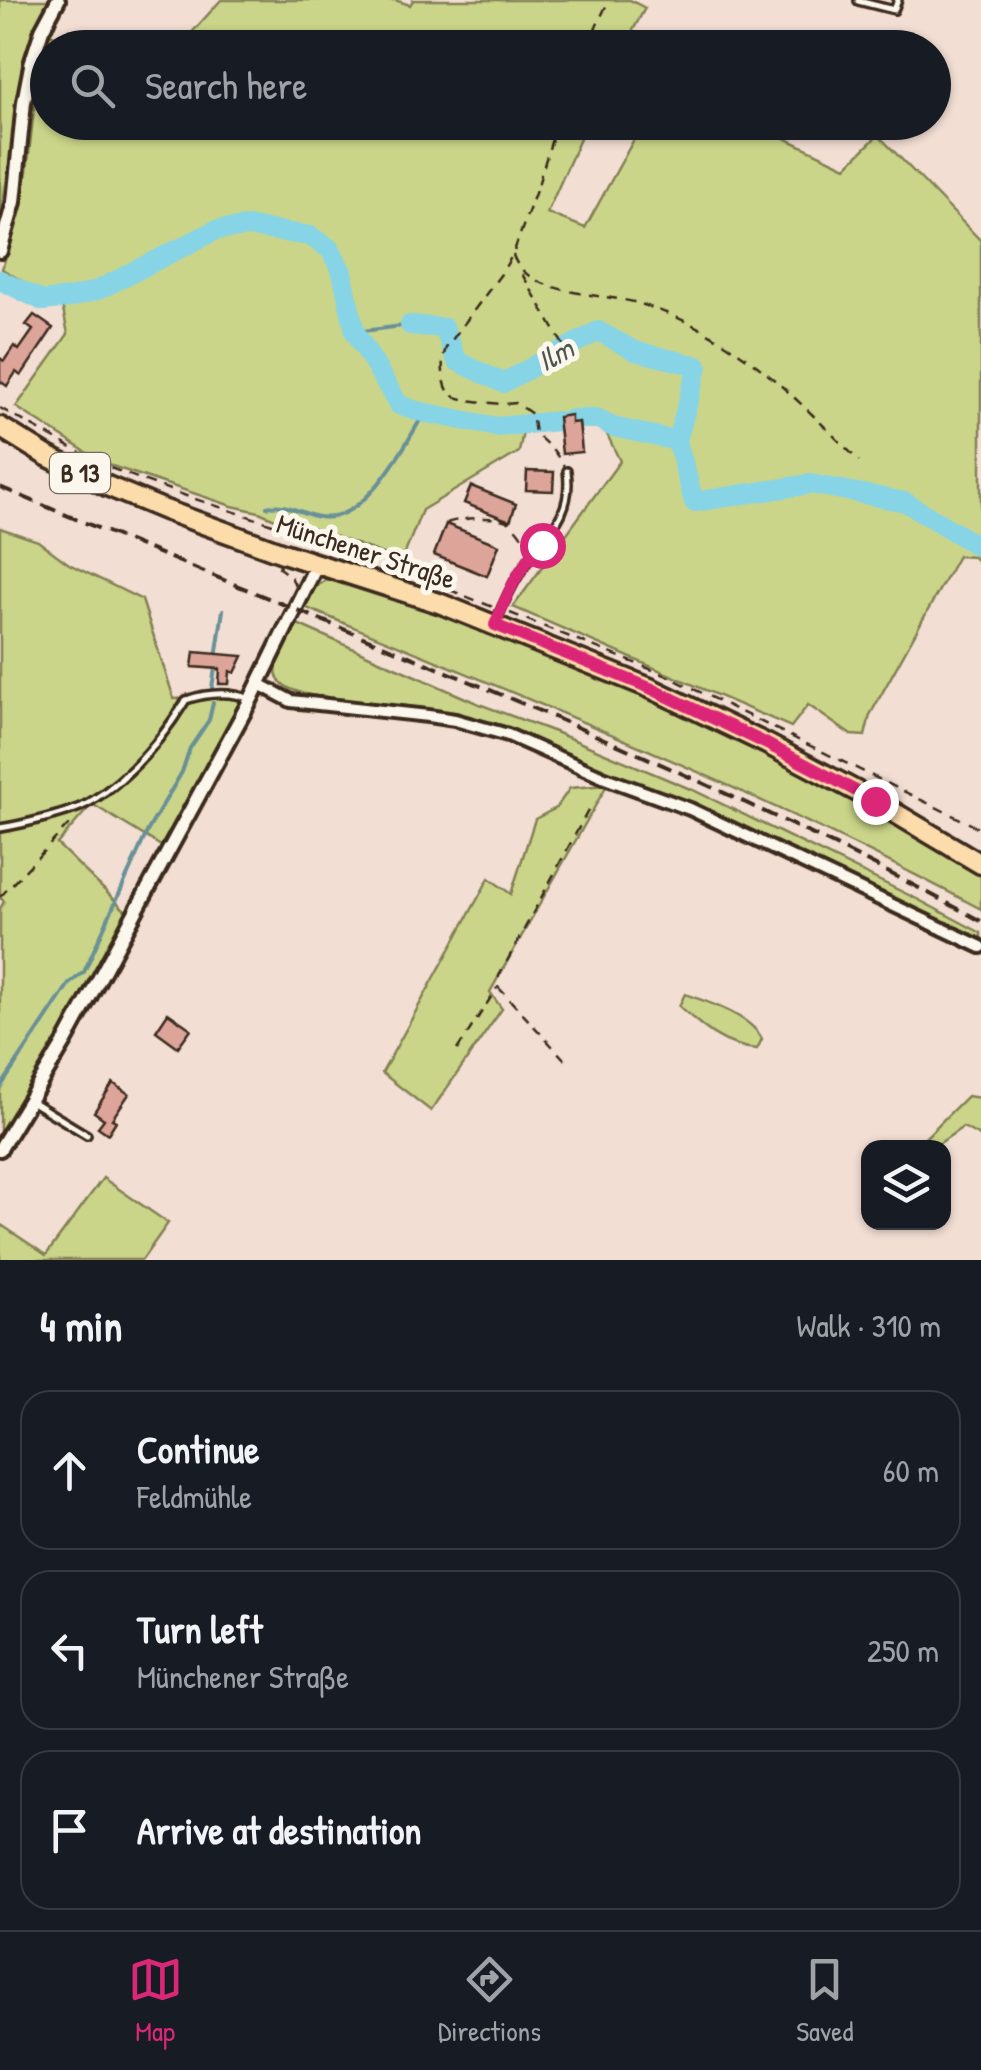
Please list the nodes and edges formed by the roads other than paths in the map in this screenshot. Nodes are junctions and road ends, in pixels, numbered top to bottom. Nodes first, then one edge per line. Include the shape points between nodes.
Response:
1 (58, 0) edge
2 (898, 0) edge
3 (858, 1) edge
4 (42, 30) edge
5 (30, 70) edge
6 (0, 251) edge
7 (0, 428) edge
8 (567, 471) road end
9 (317, 564) junction
10 (495, 625) junction
11 (258, 684) junction
12 (251, 699) junction
13 (0, 828) edge
14 (981, 864) edge
15 (981, 947) edge
16 (31, 1101) junction
17 (86, 1136) dead end
18 (0, 1148) edge

1 - 4 street
2 - 3 lane via 894,10
5 - 6 street via 14,202
7 - 9 main road, Münchener Straße / B 13 via 107,486
8 - 10 lane via 559,520 533,552
9 - 10 main road, Münchener Straße / B 13
9 - 11 street
10 - 14 main road, Münchener Straße / B 13 via 767,744
11 - 12 street
11 - 15 street via 291,701 428,716 508,735 690,810
12 - 13 lane via 234,694 186,700 133,770 88,804
12 - 16 street
16 - 17 lane
16 - 18 street

